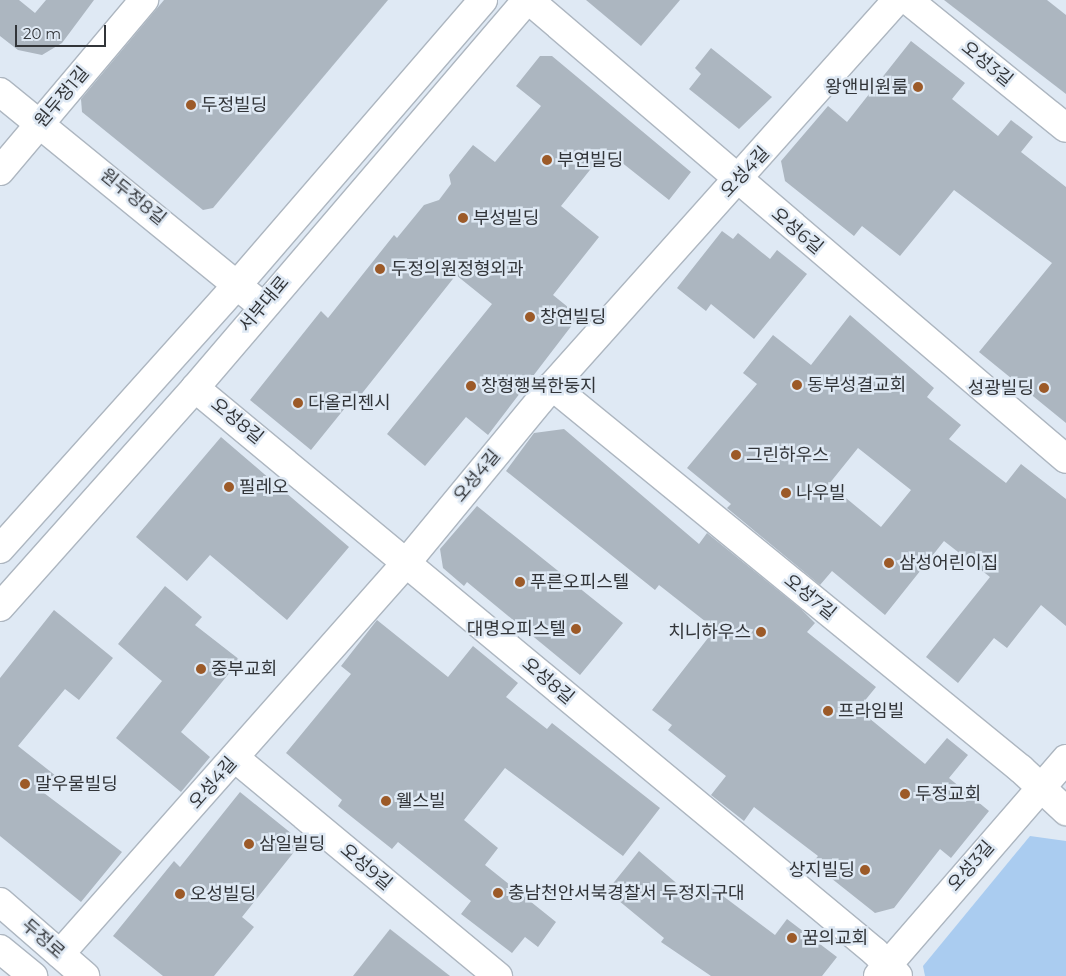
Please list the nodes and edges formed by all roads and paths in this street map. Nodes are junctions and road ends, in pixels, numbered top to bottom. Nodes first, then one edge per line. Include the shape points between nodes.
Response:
1 (144, 0) edge
2 (483, 0) edge
3 (528, 0) edge
4 (897, 0) edge
5 (908, 0) edge
6 (0, 92) edge
7 (39, 124) junction
8 (1066, 128) edge
9 (0, 171) edge
10 (739, 179) junction
11 (238, 284) junction
12 (262, 306) junction
13 (552, 386) junction
14 (195, 388) junction
15 (1066, 459) edge
16 (0, 549) edge
17 (406, 563) junction
18 (0, 607) edge
19 (235, 758) junction
20 (1066, 759) edge
21 (1042, 788) junction
22 (1066, 811) edge
23 (0, 902) edge
24 (0, 948) edge
25 (60, 954) junction
26 (887, 973) edge
27 (33, 976) edge
28 (85, 976) edge
29 (498, 976) edge

1 - 7 street, 원두정1길
2 - 11 street, 서부대로
3 - 10 street, 오성6길
3 - 12 street, 서부대로
4 - 10 street, 오성4길
5 - 8 street, 오성3길
6 - 7 street, 원두정8길
7 - 9 street, 원두정1길
7 - 11 street, 원두정8길
10 - 13 street, 오성4길
10 - 15 street, 오성6길
11 - 12 street, 원두정8길
11 - 16 street, 서부대로
12 - 14 street, 서부대로
13 - 17 street, 오성4길
13 - 21 street, 오성7길
14 - 17 street, 오성8길
14 - 18 street, 서부대로
17 - 19 street, 오성4길
17 - 26 street, 오성8길
19 - 25 street, 오성4길
19 - 29 street, 오성9길
20 - 21 street, 오성3길
21 - 22 street, 오성7길
21 - 26 street, 오성3길
23 - 25 street, 두정로
24 - 27 street, 두정로
25 - 28 street, 두정로

